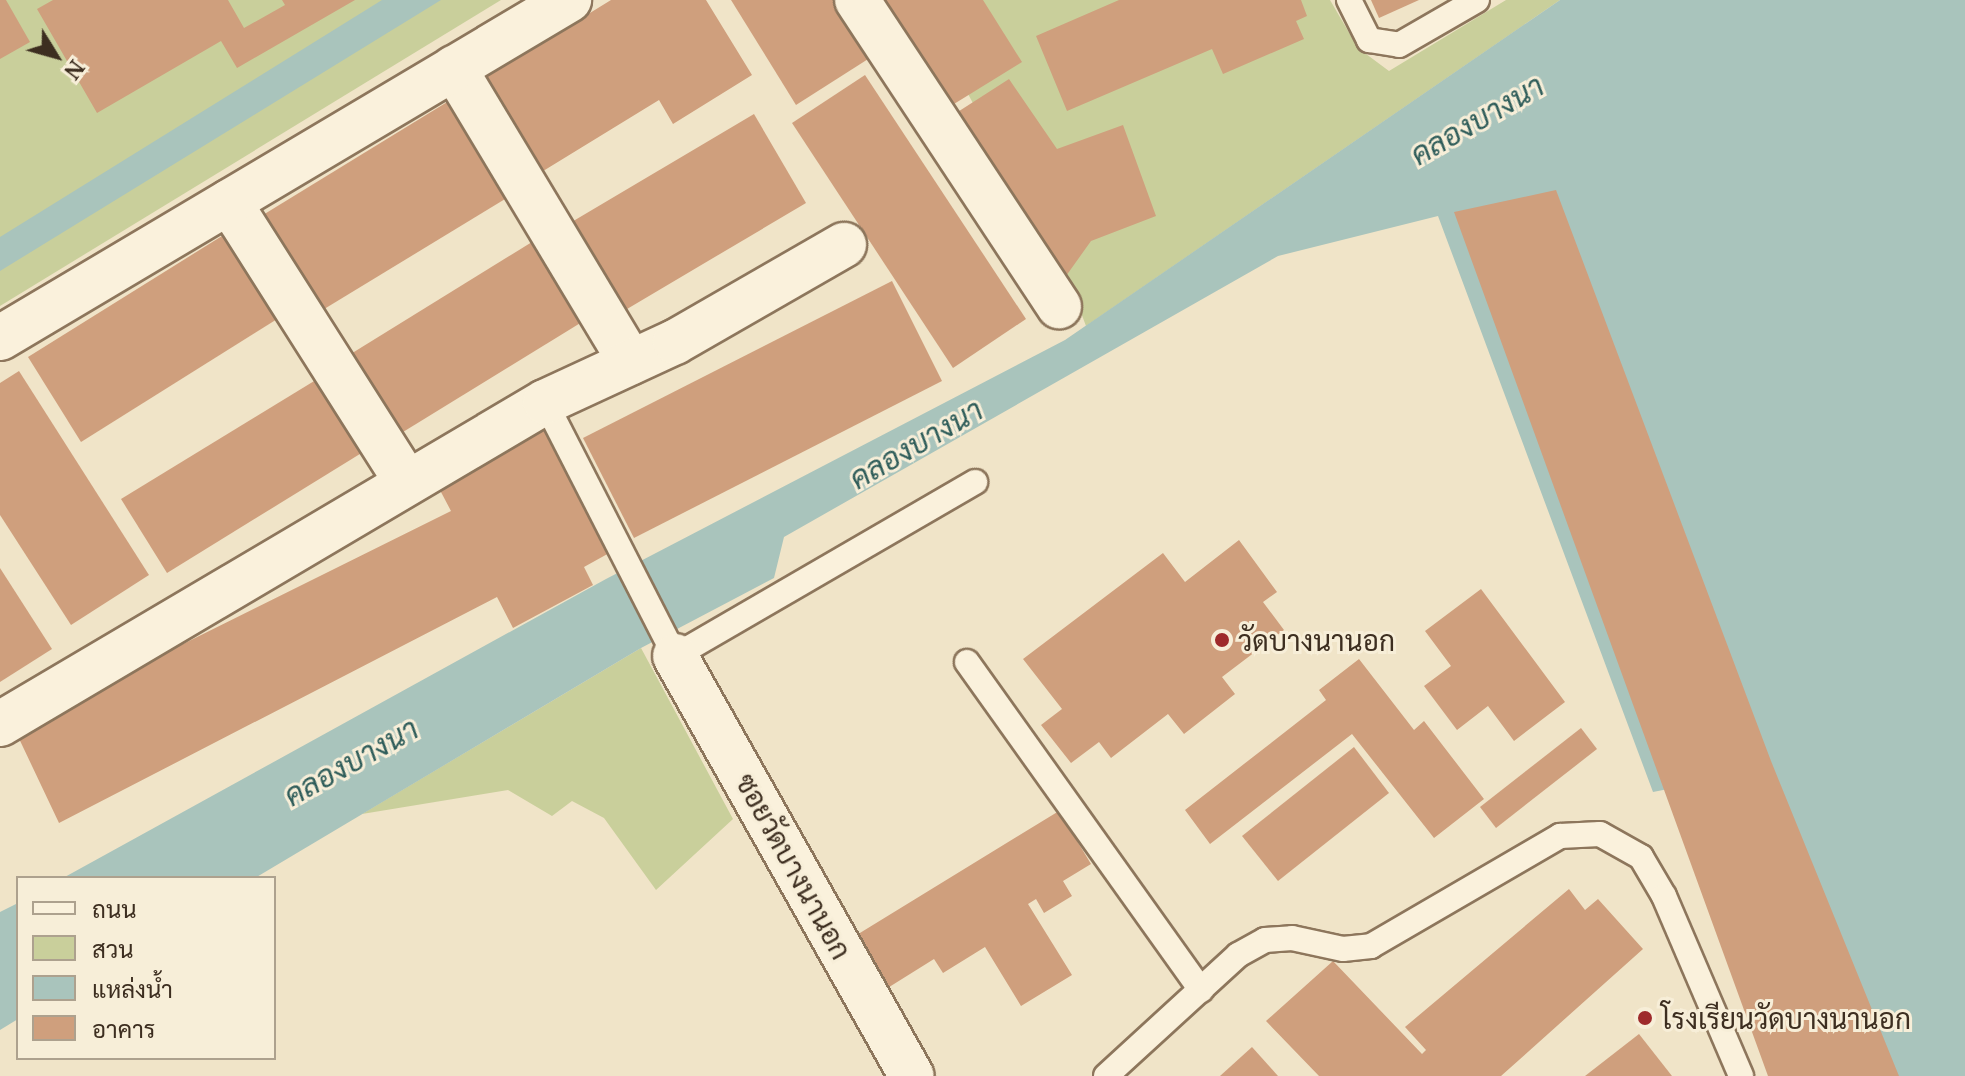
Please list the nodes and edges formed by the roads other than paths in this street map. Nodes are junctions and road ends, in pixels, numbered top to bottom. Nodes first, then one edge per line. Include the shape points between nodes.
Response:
1 (569, 0) edge
2 (857, 0) edge
3 (1349, 0) edge
4 (1477, 0) edge
5 (454, 68) junction
6 (229, 202) junction
7 (844, 245) dead end
8 (1059, 306) dead end
9 (0, 338) edge
10 (631, 362) junction
11 (545, 402) junction
12 (407, 482) junction
13 (975, 482) dead end
14 (672, 649) junction
15 (967, 662) dead end
16 (0, 724) edge
17 (1201, 990) junction
18 (912, 1076) edge
19 (1106, 1076) edge
20 (1741, 1076) edge

1 - 5 street
2 - 8 street
3 - 4 lane via 1369,40 1399,45
5 - 6 street
5 - 10 street
6 - 9 street
6 - 12 street
7 - 10 street
10 - 11 street
11 - 12 street
11 - 14 lane
12 - 16 street
13 - 14 lane
14 - 18 street, ซอยวัดบางนานอก
15 - 17 lane
17 - 19 lane
17 - 20 lane via 1238,955 1265,940 1292,938 1343,949 1371,946 1560,836 1600,834 1641,857 1649,870

